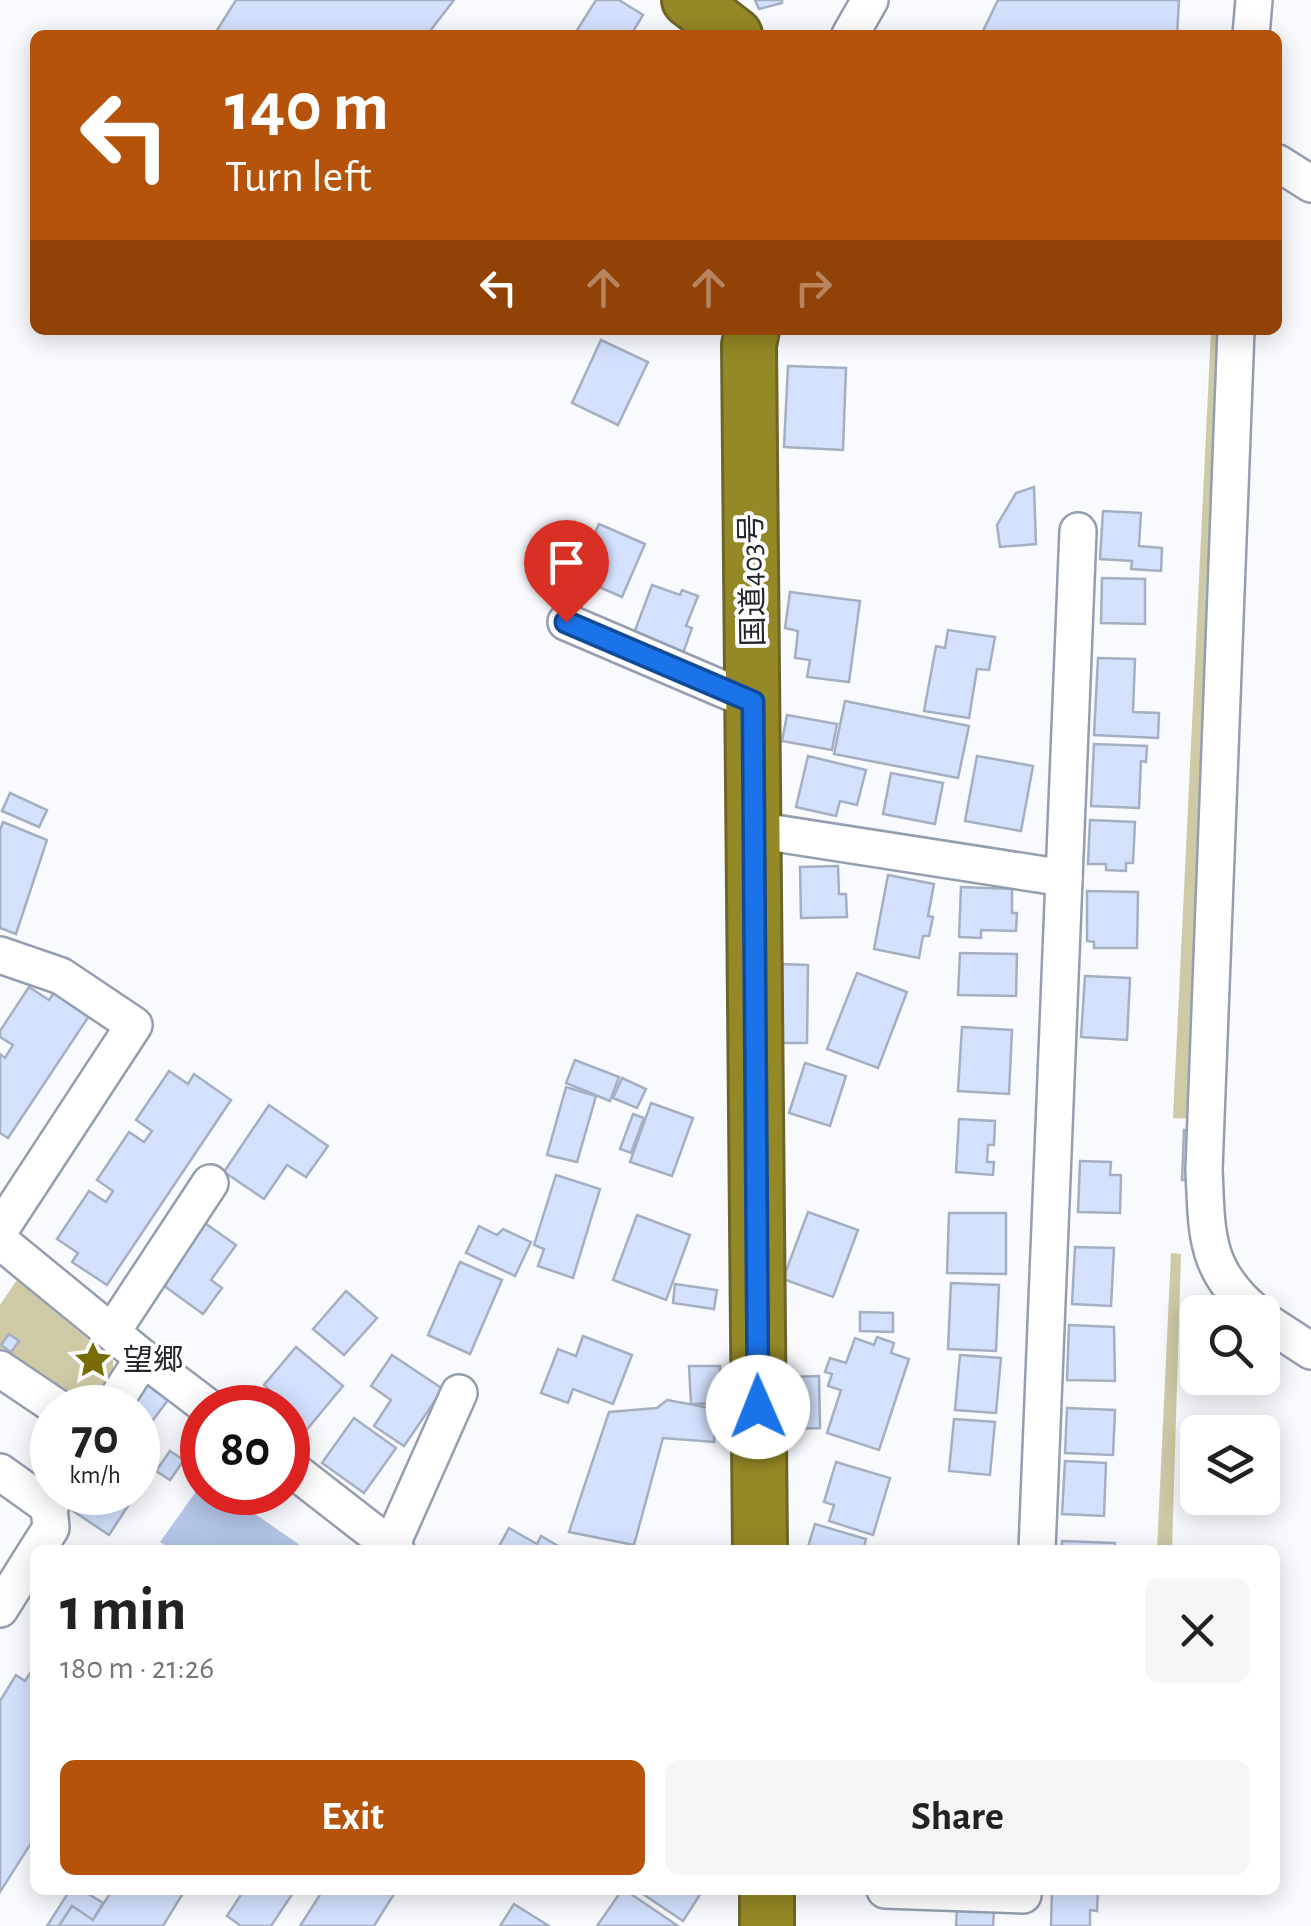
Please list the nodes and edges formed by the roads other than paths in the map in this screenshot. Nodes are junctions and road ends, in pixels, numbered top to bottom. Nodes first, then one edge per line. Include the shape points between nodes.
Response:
1 (689, 0) edge
2 (870, 0) edge
3 (1254, 0) edge
4 (728, 30) edge
5 (853, 30) edge
6 (1251, 30) edge
7 (1282, 165) edge
8 (1311, 184) edge
9 (751, 335) edge
10 (1236, 335) edge
11 (1078, 531) dead end
12 (566, 622) dead end
13 (753, 702) junction
14 (755, 830) junction
15 (1064, 878) junction
16 (0, 955) edge
17 (210, 1183) dead end
18 (0, 1230) edge
19 (0, 1241) edge
20 (1237, 1295) edge
21 (1280, 1330) edge
22 (112, 1332) junction
23 (1311, 1351) edge
24 (142, 1358) junction
25 (0, 1370) edge
26 (125, 1385) edge
27 (180, 1386) edge
28 (30, 1390) edge
29 (459, 1393) dead end
30 (0, 1472) edge
31 (310, 1483) edge
32 (30, 1488) edge
33 (52, 1515) edge
34 (40, 1545) edge
35 (390, 1545) edge
36 (395, 1545) edge
37 (760, 1545) edge
38 (1037, 1545) edge
39 (30, 1561) edge
40 (0, 1609) edge
41 (767, 1895) edge
42 (768, 1926) edge

1 - 4 highway
2 - 5 street
3 - 6 street
7 - 8 street
9 - 13 highway, 国道403号
10 - 20 street via 1204,1170 1212,1260
11 - 15 street
12 - 13 street
13 - 14 highway, 国道403号
14 - 15 street
14 - 37 highway, 国道403号
15 - 38 street
16 - 18 street via 60,976 134,1025
17 - 22 street
19 - 22 street
21 - 23 street
22 - 24 street
24 - 26 street
24 - 27 street
25 - 28 street
29 - 36 street
30 - 32 street
31 - 35 street
33 - 34 street
39 - 40 street
41 - 42 highway

